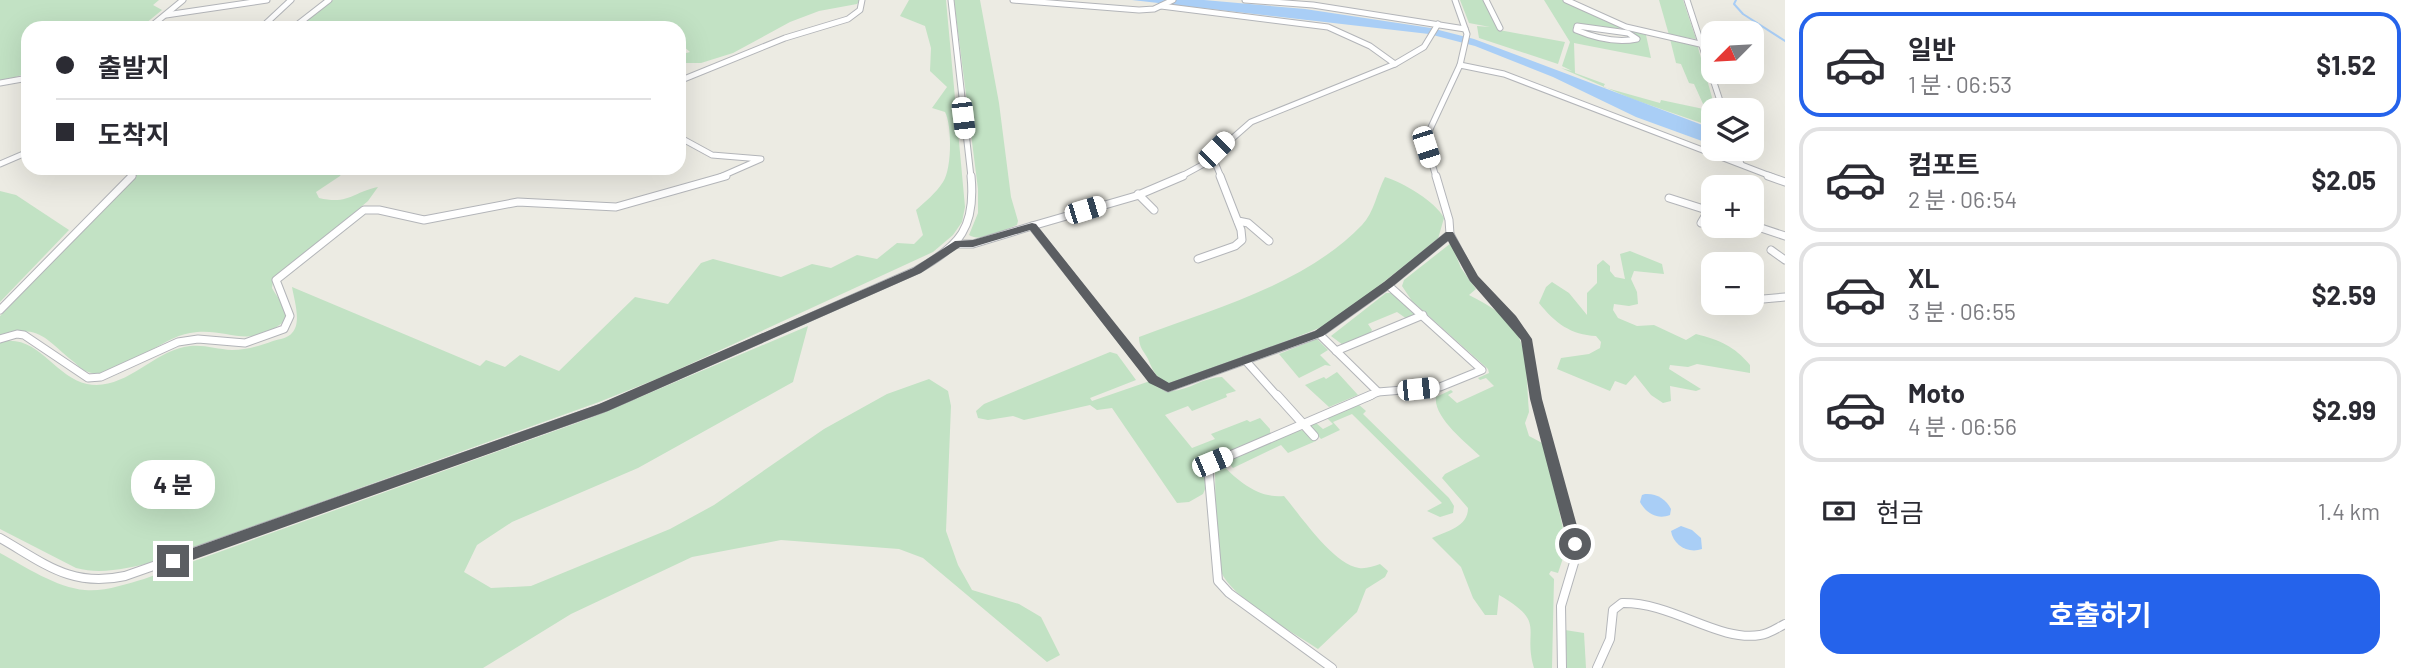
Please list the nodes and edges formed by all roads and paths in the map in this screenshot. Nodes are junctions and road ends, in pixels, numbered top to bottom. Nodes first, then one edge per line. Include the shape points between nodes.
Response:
1 (183, 0) edge
2 (267, 0) edge
3 (291, 0) edge
4 (329, 0) edge
5 (862, 0) edge
6 (951, 0) edge
7 (1013, 0) edge
8 (1173, 0) edge
9 (1245, 0) edge
10 (1455, 0) edge
11 (1486, 0) edge
12 (1566, 0) edge
13 (1688, 0) edge
14 (1025, 1) edge
15 (1163, 5) junction
16 (166, 15) junction
17 (158, 21) edge
18 (268, 21) edge
19 (302, 21) edge
20 (1437, 27) junction
21 (1626, 27) junction
22 (1500, 28) dead end
23 (1466, 31) junction
24 (1616, 32) junction
25 (1700, 44) junction
26 (1395, 64) junction
27 (1460, 65) junction
28 (686, 78) edge
29 (21, 79) edge
30 (0, 83) edge
31 (1719, 98) edge
32 (686, 141) edge
33 (21, 155) edge
34 (1212, 155) junction
35 (1740, 161) edge
36 (0, 164) edge
37 (1741, 164) junction
38 (132, 175) edge
39 (1785, 182) edge
40 (1138, 194) junction
41 (1669, 198) dead end
42 (1701, 208) edge
43 (1154, 210) dead end
44 (1238, 221) junction
45 (1032, 226) junction
46 (1764, 229) edge
47 (1450, 234) junction
48 (1785, 236) edge
49 (1269, 241) dead end
50 (958, 244) junction
51 (1771, 250) dead end
52 (1198, 259) dead end
53 (1785, 260) edge
54 (1388, 285) junction
55 (1785, 297) edge
56 (1764, 299) edge
57 (0, 310) edge
58 (1423, 315) junction
59 (1319, 334) junction
60 (0, 339) edge
61 (1336, 351) junction
62 (1245, 360) junction
63 (1378, 392) junction
64 (1302, 423) junction
65 (1314, 436) dead end
66 (0, 538) edge
67 (1785, 624) edge
68 (1332, 668) edge
69 (1562, 668) edge
70 (1597, 668) edge

1 - 16 street
2 - 16 street
3 - 18 street
4 - 19 street
5 - 28 street via 860,10 848,19 785,38
6 - 50 street via 972,189 972,215
7 - 14 street
8 - 15 street
9 - 20 street via 1313,5
10 - 23 street
11 - 22 street
12 - 21 street
13 - 25 street
14 - 15 street via 1139,10
15 - 26 street via 1328,27 1370,46
16 - 17 street
20 - 23 street
20 - 26 street via 1424,47
21 - 24 street
21 - 25 street
23 - 27 street
24 - 24 street via 1637,39 1575,28 1582,26
25 - 31 street
26 - 34 street via 1252,121
27 - 37 street via 1504,75
27 - 47 street via 1425,140 1450,220
29 - 30 street
32 - 60 street via 712,155 761,159 728,175 616,207 518,202 424,220 364,210 276,280 290,313 284,329 241,342 204,338 176,343 99,377 89,378 24,335
33 - 36 street
34 - 40 street via 1183,177
34 - 44 street
35 - 37 street
37 - 39 street
38 - 57 street
40 - 43 street
40 - 45 street
41 - 42 street
44 - 49 street via 1248,223
44 - 52 street via 1240,243
45 - 50 street via 973,244
45 - 62 street via 1160,385 1177,386
46 - 48 street
47 - 54 street
47 - 69 street via 1474,278 1526,339 1536,399 1575,544 1576,556 1561,606
50 - 66 street via 917,270 603,408 147,570 86,580 63,573
51 - 53 street
54 - 58 street
54 - 59 street
55 - 56 street
58 - 61 street
58 - 63 street via 1482,370 1440,387
59 - 61 street
59 - 62 street
61 - 63 street
62 - 64 street
63 - 64 street
64 - 65 street
64 - 68 street via 1209,465 1215,572 1229,593
67 - 70 street via 1759,635 1745,635 1649,603 1622,603 1614,610 1610,639

